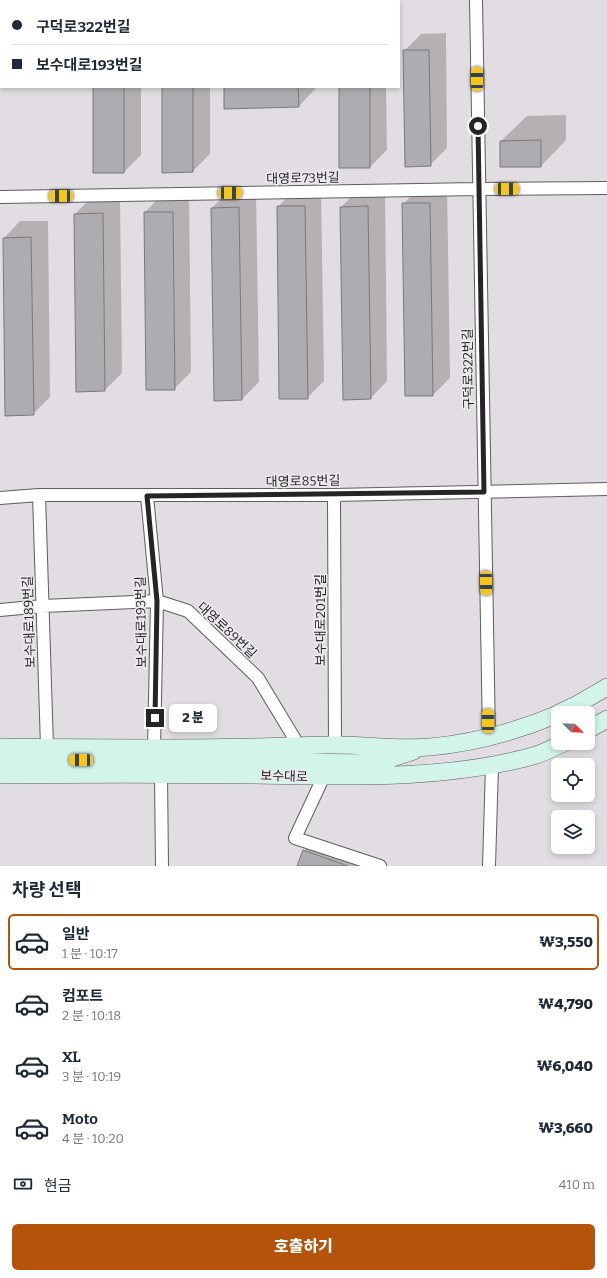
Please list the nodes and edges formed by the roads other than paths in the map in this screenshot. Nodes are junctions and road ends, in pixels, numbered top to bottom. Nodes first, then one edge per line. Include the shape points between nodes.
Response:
1 (476, 0) edge
2 (607, 188) edge
3 (478, 189) junction
4 (0, 197) edge
5 (607, 489) edge
6 (484, 492) junction
7 (39, 495) junction
8 (334, 495) junction
9 (147, 496) junction
10 (0, 498) edge
11 (157, 601) junction
12 (43, 606) junction
13 (0, 610) edge
14 (607, 687) edge
15 (574, 706) edge
16 (551, 717) edge
17 (607, 719) edge
18 (595, 726) edge
19 (489, 736) junction
20 (335, 745) junction
21 (299, 746) junction
22 (0, 747) edge
23 (47, 747) junction
24 (429, 747) junction
25 (154, 748) junction
26 (551, 748) edge
27 (0, 759) edge
28 (492, 765) junction
29 (161, 774) junction
30 (0, 775) edge
31 (323, 778) junction
32 (162, 866) edge
33 (380, 866) edge
34 (489, 866) edge

1 - 3 street, 구덕로322번길
2 - 3 street, 대영로73번길
3 - 4 street, 대영로73번길
3 - 6 street, 구덕로322번길
5 - 6 street, 대영로85번길
6 - 8 street, 대영로85번길
6 - 19 street, 구덕로322번길
7 - 9 street, 대영로85번길
7 - 10 street, 대영로85번길
7 - 12 street, 보수대로189번길
8 - 9 street, 대영로85번길
8 - 20 street, 보수대로201번길
9 - 11 street, 보수대로193번길
11 - 12 street, 대영로89번길
11 - 21 street, 대영로89번길 via 188,611 258,678
11 - 25 street, 보수대로193번길
12 - 13 street, 대영로89번길
12 - 23 street, 보수대로189번길
14 - 15 main road
16 - 19 main road via 532,725
17 - 18 main road
19 - 24 main road
20 - 21 main road
20 - 24 main road
21 - 25 main road
22 - 23 main road
23 - 25 main road
24 - 27 main road via 377,762
26 - 28 main road, 보수대로 via 535,755
28 - 31 main road, 보수대로 via 408,775
28 - 34 street
29 - 30 main road, 보수대로
29 - 31 main road, 보수대로
29 - 32 street
31 - 33 street via 295,838

